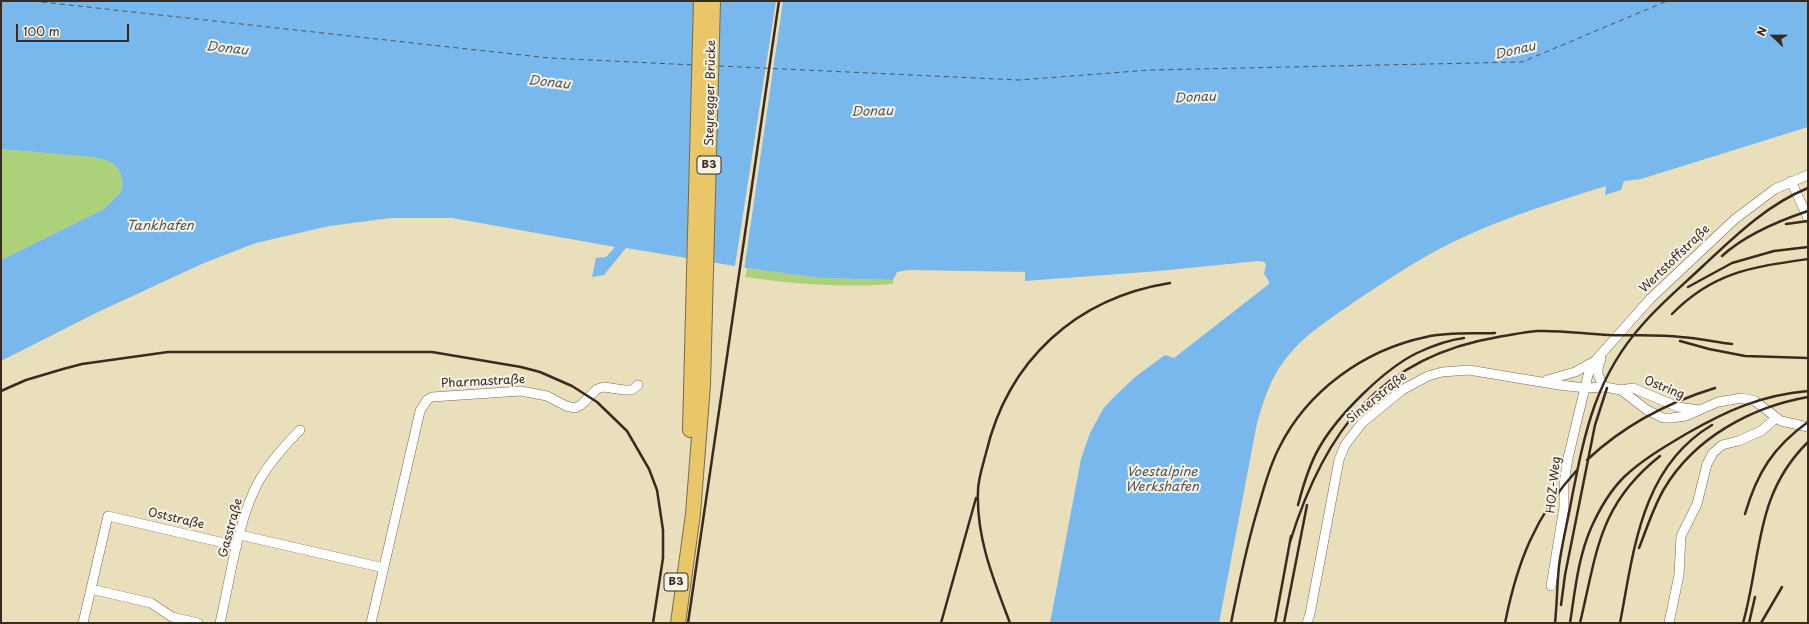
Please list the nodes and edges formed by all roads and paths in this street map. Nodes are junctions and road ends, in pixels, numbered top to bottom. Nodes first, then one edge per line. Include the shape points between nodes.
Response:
1 (701, 1) edge
2 (713, 1) edge
3 (1808, 175) edge
4 (1791, 181) junction
5 (1808, 218) edge
6 (699, 328) junction
7 (1604, 353) junction
8 (1595, 361) junction
9 (1540, 382) junction
10 (638, 386) dead end
11 (1605, 387) junction
12 (1586, 388) junction
13 (1621, 390) junction
14 (1699, 410) junction
15 (1776, 418) junction
16 (1808, 427) edge
17 (300, 430) dead end
18 (240, 535) junction
19 (237, 546) junction
20 (384, 568) junction
21 (1551, 586) dead end
22 (91, 589) junction
23 (83, 623) edge
24 (198, 623) edge
25 (220, 623) edge
26 (371, 623) edge
27 (670, 623) edge
28 (678, 623) edge
29 (1307, 623) edge
30 (1669, 623) edge

1 - 6 main road, Steyregger Brücke / B3
2 - 6 main road, Steyregger Brücke / B3
3 - 4 street, Wertstoffstraße
4 - 5 street
4 - 7 street, Wertstoffstraße via 1758,201 1714,239 1650,299
6 - 27 main road, B3 via 687,485
6 - 28 main road, B3 via 696,485
7 - 8 street, Wertstoffstraße
7 - 11 street via 1597,369 1598,377
8 - 9 street via 1567,375
8 - 12 street, Wertstoffstraße via 1588,375
9 - 12 street, Sinterstraße
9 - 29 street, Sinterstraße via 1469,370 1442,372 1428,376 1402,390 1362,423 1345,445 1339,460
10 - 20 street, Pharmastraße via 632,390 597,388 575,408 547,396 521,391 432,397 427,400 420,410
11 - 12 street, Ostring
11 - 13 street, Ostring
12 - 21 street, HOZ-Weg via 1565,472 1564,507
13 - 14 street, Ostring via 1638,389 1678,407
13 - 14 street, Ostring via 1663,418 1679,418
14 - 15 street, Ostring via 1729,399 1742,398 1755,401
15 - 16 street, Ostring
15 - 30 street via 1761,431 1722,445 1713,453 1707,464 1697,504 1682,536 1679,575
17 - 18 street, Gasstraße via 283,448 260,480 246,511
18 - 19 street, Gasstraße
18 - 20 street
19 - 22 street, Oststraße via 108,516
19 - 25 street, Gasstraße
20 - 26 street, Pharmastraße
22 - 23 street
22 - 24 street via 151,603 172,617

